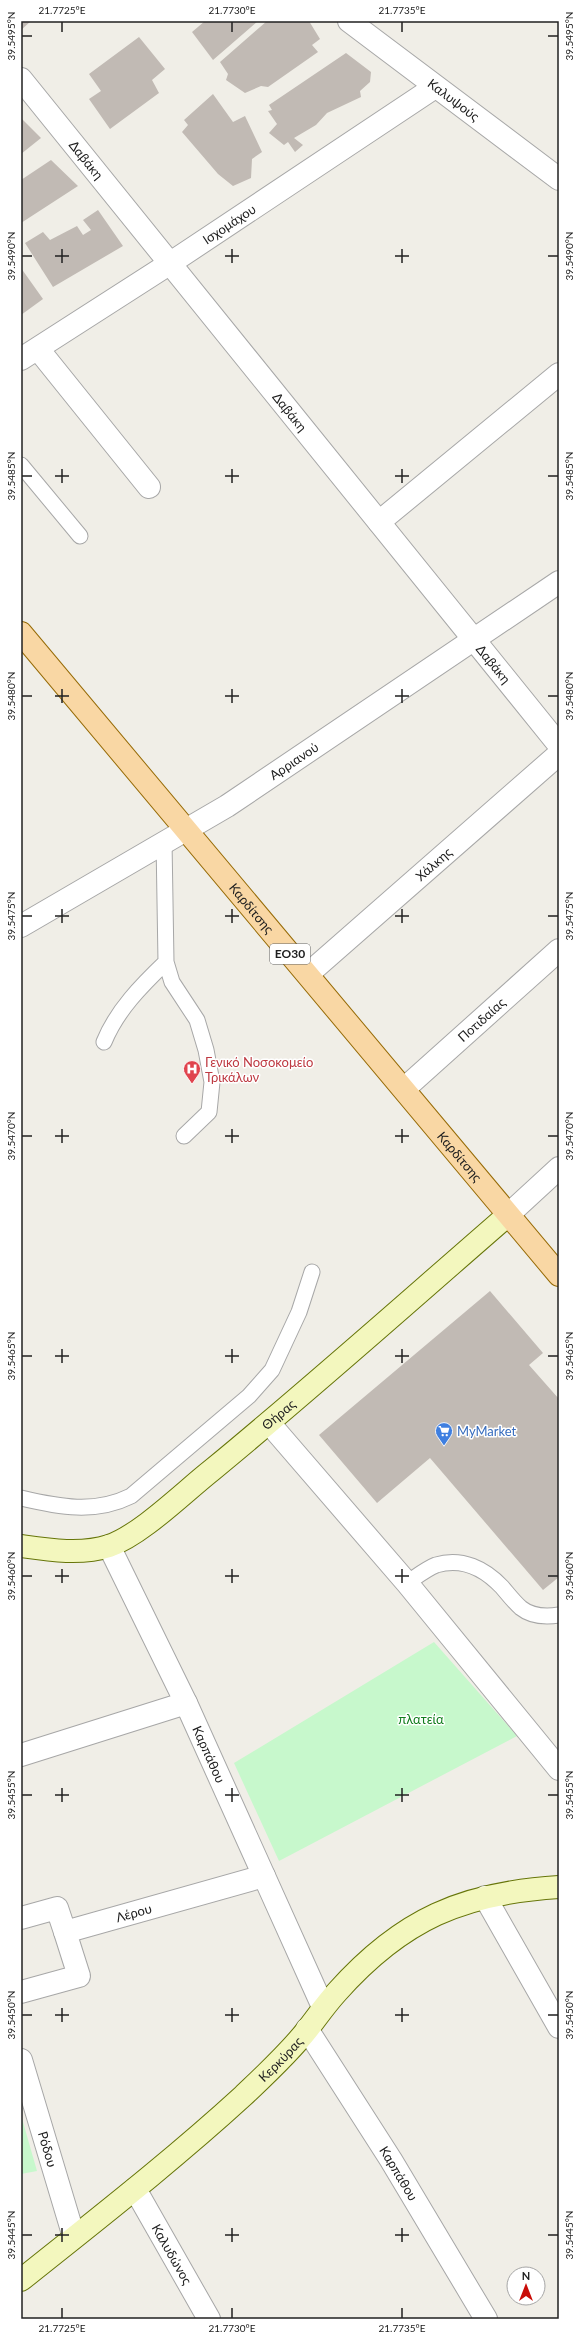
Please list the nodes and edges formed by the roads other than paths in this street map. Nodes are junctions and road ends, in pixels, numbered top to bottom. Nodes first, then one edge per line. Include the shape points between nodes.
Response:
1 (348, 21) edge
2 (21, 79) edge
3 (435, 87) junction
4 (559, 179) edge
5 (169, 264) junction
6 (29, 354) edge
7 (559, 374) edge
8 (21, 465) edge
9 (149, 487) dead end
10 (379, 522) junction
11 (80, 536) dead end
12 (559, 582) edge
13 (21, 633) edge
14 (474, 639) junction
15 (559, 745) edge
16 (559, 754) edge
17 (184, 829) junction
18 (164, 841) junction
19 (21, 926) edge
20 (559, 950) edge
21 (166, 962) junction
22 (308, 974) junction
23 (104, 1042) dead end
24 (404, 1089) junction
25 (184, 1136) dead end
26 (559, 1168) edge
27 (508, 1214) junction
28 (312, 1272) dead end
29 (559, 1275) edge
30 (269, 1423) junction
31 (21, 1498) edge
32 (21, 1546) edge
33 (109, 1546) junction
34 (407, 1583) junction
35 (559, 1616) edge
36 (186, 1703) junction
37 (21, 1755) edge
38 (559, 1769) edge
39 (264, 1876) junction
40 (559, 1887) edge
41 (485, 1897) junction
42 (21, 1918) edge
43 (65, 1932) junction
44 (21, 1992) edge
45 (323, 2007) junction
46 (559, 2027) edge
47 (307, 2029) junction
48 (21, 2060) edge
49 (135, 2189) junction
50 (74, 2237) junction
51 (21, 2280) edge
52 (209, 2319) edge
53 (486, 2319) edge

1 - 3 street, Καλυψούς
2 - 5 street, Δαβάκη
3 - 4 street, Καλυψούς
3 - 5 street, Ισχομάχου
5 - 6 street, Ισχομάχου
5 - 10 street, Δαβάκη
6 - 9 street
7 - 10 street
8 - 11 lane
10 - 14 street, Δαβάκη
12 - 14 street, Αρριανού
13 - 17 main road, Καρδίτσης / ΕΟ30
14 - 15 street, Δαβάκη
14 - 17 street, Αρριανού via 227,806
16 - 22 street, Χάλκης
17 - 18 street, Αρριανού
17 - 22 main road, Καρδίτσης / ΕΟ30
18 - 19 street, Αρριανού
18 - 21 lane
20 - 24 street, Ποτιδαίας
21 - 23 lane via 147,980 111,1024
21 - 25 lane via 172,982 197,1020 212,1082 209,1112
22 - 24 main road, Καρδίτσης / ΕΟ30
24 - 27 main road, Καρδίτσης / ΕΟ30
26 - 27 street
27 - 29 main road, Καρδίτσης / ΕΟ30
27 - 30 street, Θήρας
28 - 31 lane via 299,1312 272,1370 249,1396 131,1496 115,1504 92,1508 60,1507
30 - 33 street, Θήρας via 143,1526
30 - 34 street
32 - 33 street, Θήρας via 79,1551
33 - 36 street, Καρπάθου
34 - 35 lane via 434,1566 460,1563 475,1566 486,1572 521,1608 534,1615
34 - 38 street
36 - 37 street
36 - 39 street, Καρπάθου
39 - 43 street, Λέρου
39 - 45 street, Καρπάθου
40 - 41 street, Κερκύρας via 513,1891
41 - 45 street, Κερκύρας via 446,1909 401,1934 352,1976
41 - 46 street
42 - 43 street via 57,1908
43 - 44 street via 79,1976
45 - 47 street, Κερκύρας
47 - 49 street, Κερκύρας via 249,2089
47 - 53 street, Καρπάθου via 391,2160
48 - 50 street, Ρόδου
49 - 50 street, Κερκύρας
49 - 52 street, Καλυδώνος
50 - 51 street, Κερκύρας

